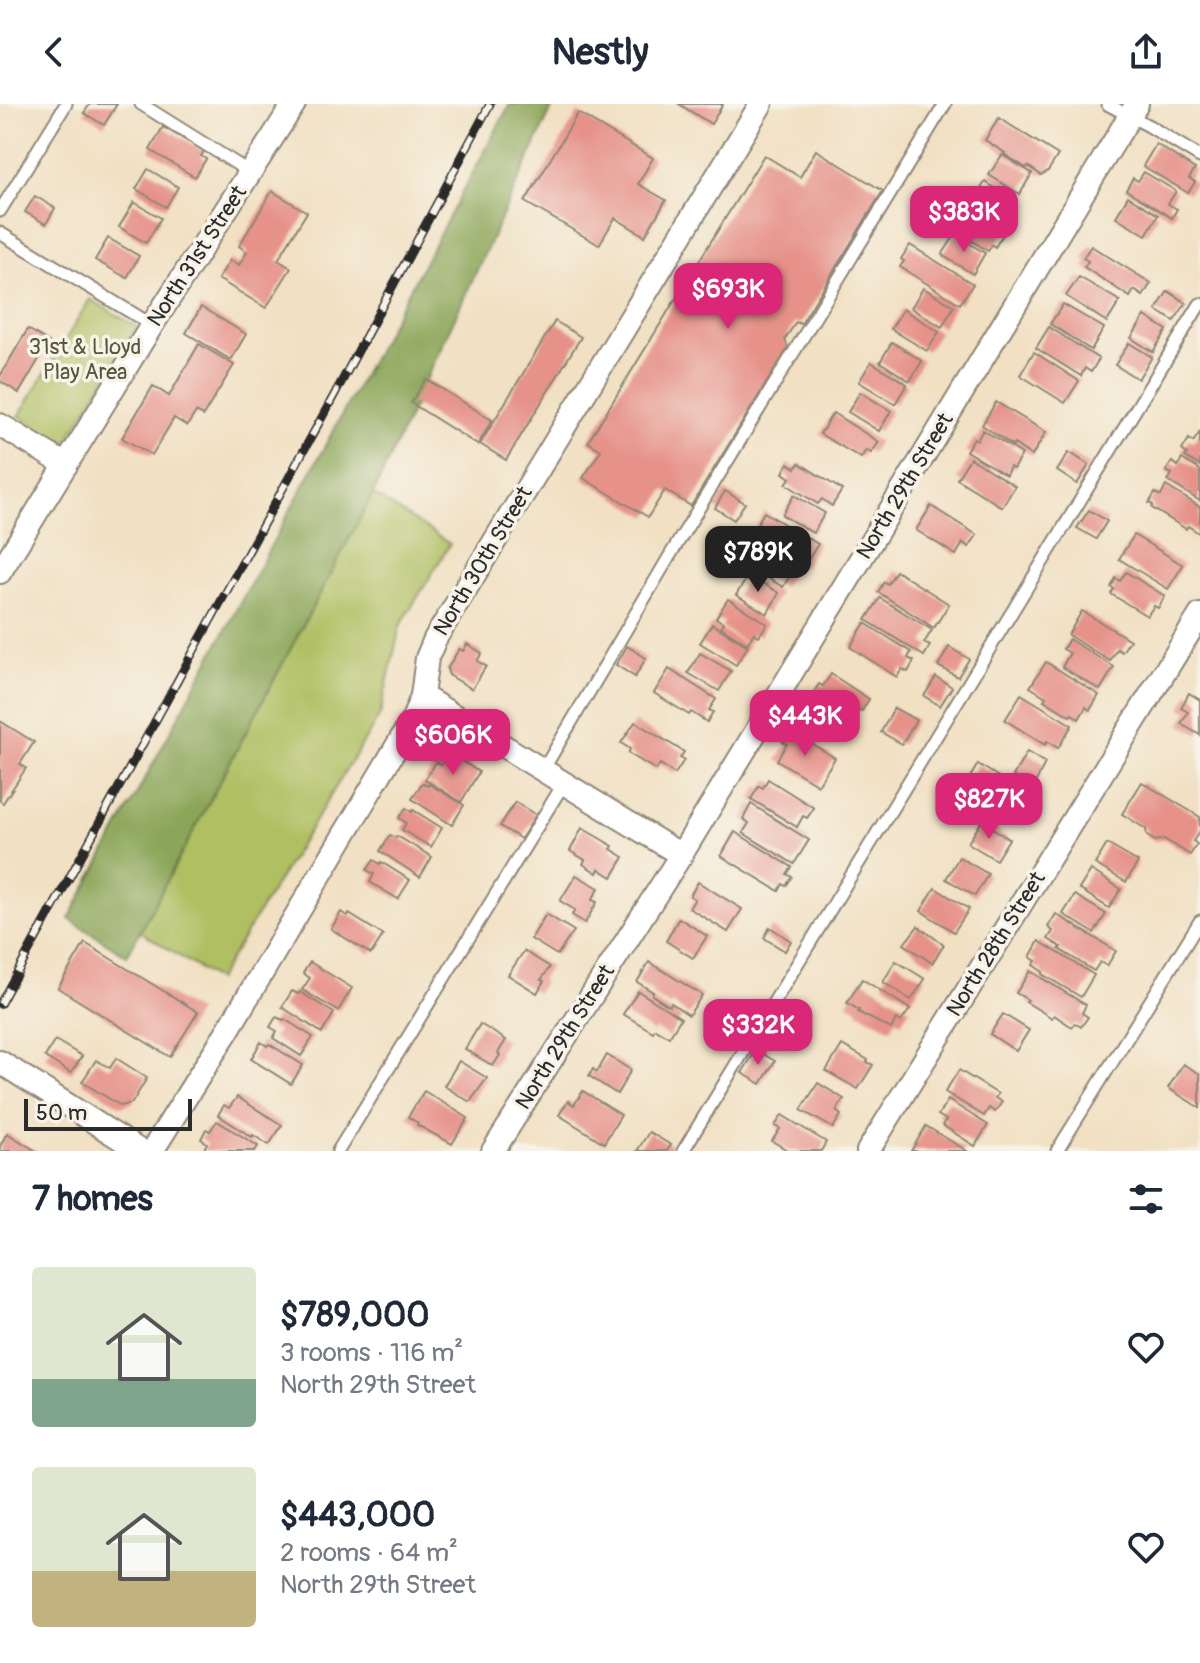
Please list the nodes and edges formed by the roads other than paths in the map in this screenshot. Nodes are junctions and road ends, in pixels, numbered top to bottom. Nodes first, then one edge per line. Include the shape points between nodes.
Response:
1 (66, 104) edge
2 (141, 104) edge
3 (294, 104) edge
4 (761, 104) edge
5 (945, 104) edge
6 (1107, 104) edge
7 (1133, 110) edge
8 (1200, 157) edge
9 (251, 173) junction
10 (0, 211) edge
11 (0, 233) edge
12 (1200, 304) edge
13 (152, 325) junction
14 (0, 425) edge
15 (66, 465) junction
16 (0, 572) edge
17 (1200, 615) edge
18 (422, 696) junction
19 (543, 770) junction
20 (564, 783) junction
21 (681, 855) junction
22 (1200, 921) edge
23 (6, 1066) edge
24 (140, 1151) edge
25 (152, 1151) edge
26 (338, 1151) edge
27 (493, 1151) edge
28 (683, 1151) edge
29 (868, 1151) edge
30 (1057, 1151) edge

1 - 10 lane
2 - 9 lane
3 - 9 street, North 31st Street
4 - 18 street, North 30th Street via 435,639
5 - 19 lane
6 - 7 lane
7 - 8 lane
7 - 21 street, North 29th Street
9 - 13 street, North 31st Street
11 - 13 lane
12 - 28 lane
13 - 15 street, North 31st Street
14 - 15 street
15 - 16 street, North 31st Street
17 - 29 street, North 28th Street
18 - 19 street
18 - 25 street, North 30th Street
19 - 20 street
20 - 21 street
20 - 26 lane
21 - 27 street, North 29th Street
22 - 30 lane
23 - 24 street

